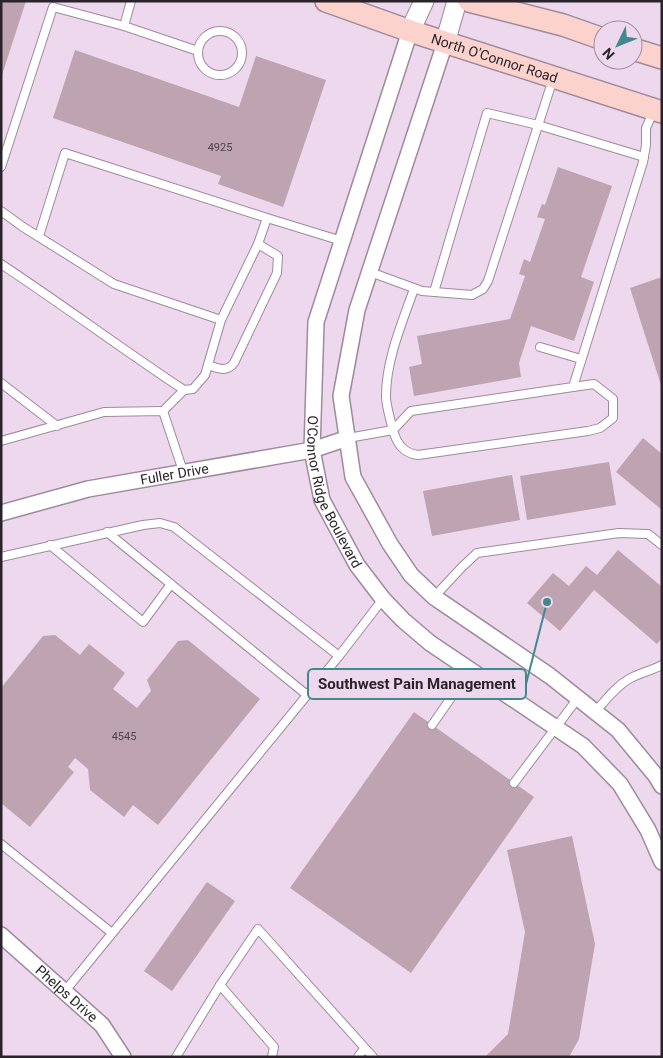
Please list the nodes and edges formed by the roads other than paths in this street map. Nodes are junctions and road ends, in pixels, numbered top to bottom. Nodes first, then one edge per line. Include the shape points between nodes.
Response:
1 (131, 1) edge
2 (326, 1) edge
3 (424, 1) edge
4 (457, 1) edge
5 (470, 1) edge
6 (519, 1) edge
7 (563, 25) junction
8 (124, 26) junction
9 (410, 32) junction
10 (593, 36) edge
11 (445, 43) junction
12 (198, 51) junction
13 (643, 51) edge
14 (662, 58) edge
15 (554, 77) junction
16 (658, 110) edge
17 (538, 125) junction
18 (644, 157) junction
19 (1, 167) edge
20 (1, 211) edge
21 (267, 218) junction
22 (39, 236) junction
23 (342, 241) junction
24 (258, 244) junction
25 (1, 264) edge
26 (370, 272) junction
27 (414, 288) junction
28 (434, 292) junction
29 (221, 320) junction
30 (540, 347) dead end
31 (581, 360) junction
32 (208, 365) junction
33 (1, 383) edge
34 (573, 386) junction
35 (184, 390) junction
36 (163, 411) junction
37 (57, 426) junction
38 (393, 430) junction
39 (348, 438) junction
40 (1, 440) edge
41 (312, 450) junction
42 (183, 471) junction
43 (1, 513) edge
44 (108, 532) junction
45 (50, 545) junction
46 (662, 545) edge
47 (1, 557) edge
48 (170, 584) junction
49 (434, 597) junction
50 (383, 599) junction
51 (339, 656) junction
52 (662, 664) edge
53 (471, 670) junction
54 (307, 695) junction
55 (578, 698) junction
56 (595, 712) junction
57 (432, 726) dead end
58 (556, 726) junction
59 (514, 783) dead end
60 (662, 786) edge
61 (1, 844) edge
62 (662, 862) edge
63 (112, 933) junction
64 (2, 936) edge
65 (220, 985) junction
66 (65, 991) junction
67 (364, 1049) junction
68 (122, 1056) edge
69 (176, 1057) edge
70 (272, 1057) edge
71 (358, 1057) edge
72 (373, 1057) edge

1 - 8 lane
2 - 9 main road, North O'Connor Road
3 - 9 street, O'Connor Ridge Boulevard
4 - 11 street, O'Connor Ridge Boulevard
5 - 7 main road
6 - 7 main road
7 - 10 main road
8 - 12 lane
8 - 19 lane via 53,7
9 - 11 main road, North O'Connor Road
9 - 23 street, O'Connor Ridge Boulevard
11 - 15 main road, North O'Connor Road
11 - 26 street, O'Connor Ridge Boulevard
12 - 12 lane via 198,58 207,71 220,75 234,70 242,51 236,38 224,31 209,33 203,38
13 - 14 main road
15 - 16 main road, North O'Connor Road
15 - 17 lane
16 - 18 lane via 646,128
17 - 18 lane
17 - 28 lane via 488,281 483,289 472,295
17 - 28 lane via 488,113
18 - 31 lane
20 - 22 lane
21 - 22 lane via 65,153
21 - 23 lane
21 - 24 lane
22 - 29 lane via 114,284
23 - 41 street, O'Connor Ridge Boulevard via 316,322
24 - 29 lane
24 - 32 lane via 278,256 277,273 234,363 224,370
25 - 35 lane
26 - 27 lane
26 - 39 street, O'Connor Ridge Boulevard via 357,310 341,396
27 - 28 lane
27 - 38 lane via 387,378 386,398
29 - 32 lane
30 - 31 lane
31 - 34 lane
32 - 35 lane via 193,389
33 - 37 lane
34 - 38 lane via 411,411
34 - 38 lane via 594,384 613,399 613,418 600,428 588,431 418,455 410,454 400,446
35 - 36 lane
36 - 37 lane via 104,412
36 - 42 lane
37 - 40 lane
38 - 39 lane
39 - 41 street, Fuller Drive
39 - 49 street, O'Connor Ridge Boulevard via 353,477 390,544 411,575
41 - 42 street, Fuller Drive
41 - 50 street, O'Connor Ridge Boulevard via 322,500 357,565
42 - 43 street, Fuller Drive via 88,489
44 - 45 lane
44 - 48 lane
44 - 51 lane via 160,523 174,527
45 - 47 lane
45 - 48 lane via 143,622
46 - 49 lane via 648,534 619,533 477,553
48 - 54 lane
49 - 55 street, O'Connor Ridge Boulevard
50 - 51 lane
50 - 53 street, O'Connor Ridge Boulevard via 430,643
51 - 54 lane
52 - 56 lane via 618,687
53 - 57 lane
53 - 58 street, O'Connor Ridge Boulevard
54 - 63 lane
55 - 56 street, O'Connor Ridge Boulevard
55 - 58 lane
56 - 60 street, O'Connor Ridge Boulevard via 618,730
58 - 59 lane
58 - 62 street, O'Connor Ridge Boulevard via 583,746 620,784 648,830
61 - 63 lane
63 - 66 lane
64 - 66 street, Phelps Drive
65 - 67 lane via 258,929
65 - 69 lane
65 - 70 lane via 274,1047
66 - 68 street, Phelps Drive via 102,1025
67 - 71 lane
67 - 72 lane

